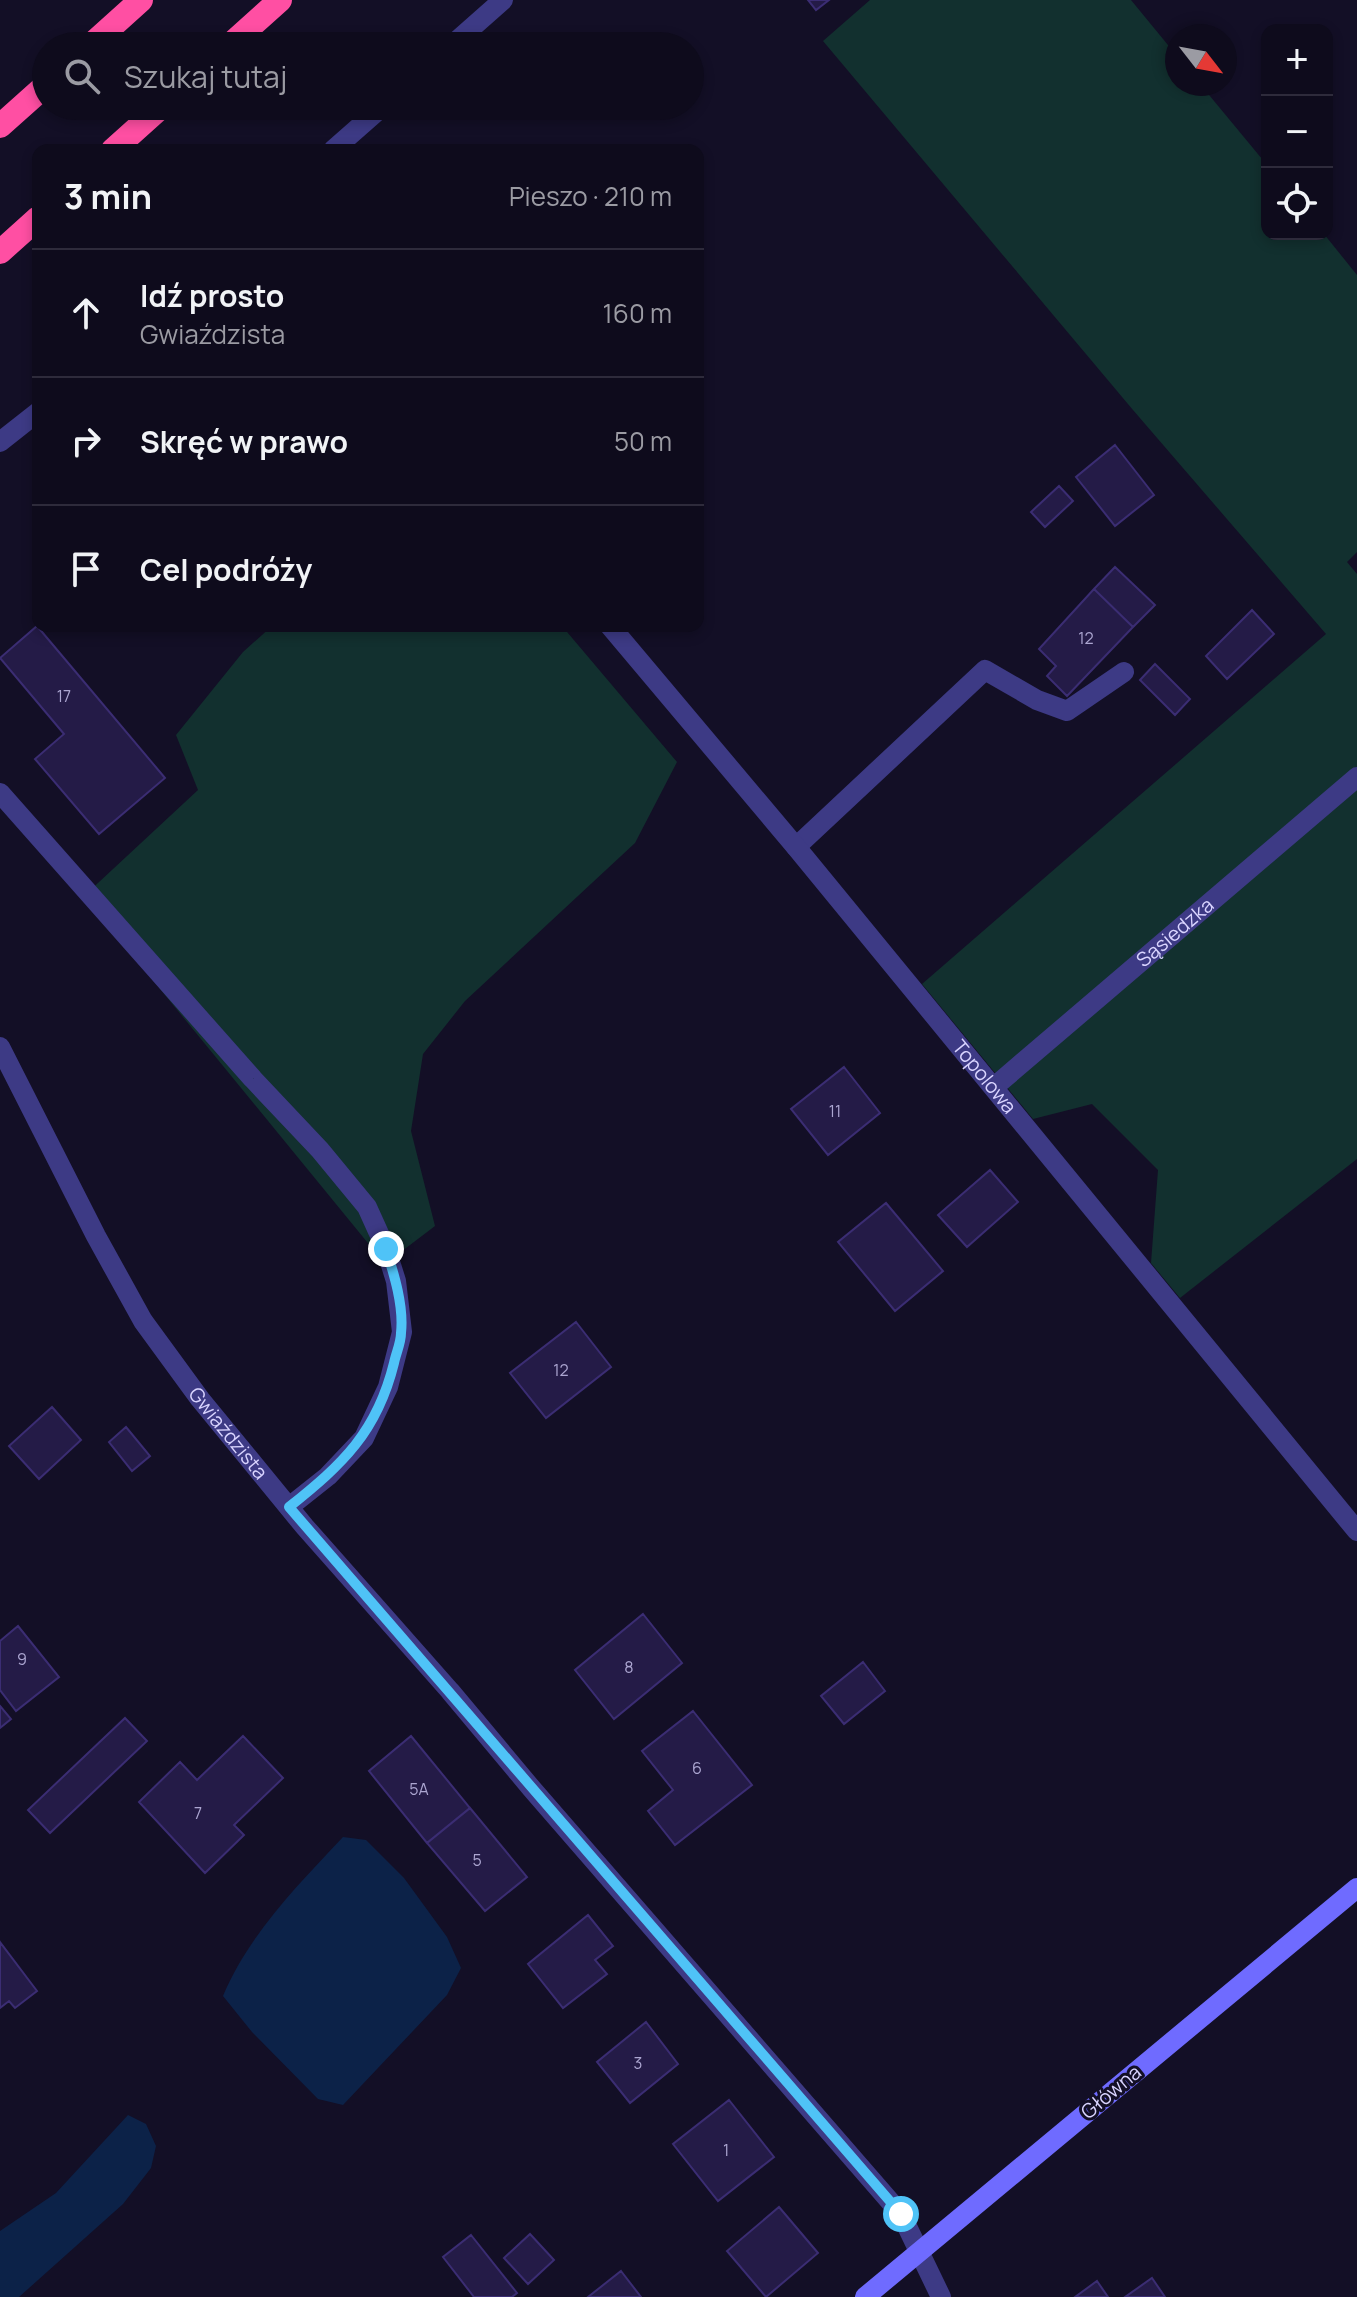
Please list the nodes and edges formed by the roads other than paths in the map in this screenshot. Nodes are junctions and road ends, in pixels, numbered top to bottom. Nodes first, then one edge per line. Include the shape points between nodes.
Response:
1 (141, 0) edge
2 (280, 0) edge
3 (503, 0) edge
4 (106, 32) edge
5 (245, 32) edge
6 (467, 32) edge
7 (32, 97) edge
8 (146, 120) edge
9 (367, 120) edge
10 (0, 126) edge
11 (120, 144) edge
12 (340, 144) edge
13 (32, 223) edge
14 (0, 252) edge
15 (32, 417) edge
16 (0, 442) edge
17 (615, 632) edge
18 (1124, 672) dead end
19 (1357, 777) edge
20 (0, 793) edge
21 (796, 847) junction
22 (0, 1047) edge
23 (994, 1087) junction
24 (289, 1507) junction
25 (1357, 1531) edge
26 (1357, 1888) edge
27 (920, 2252) junction
28 (865, 2297) edge
29 (941, 2297) edge

1 - 4 highway
2 - 5 highway
3 - 6 street
7 - 10 highway
8 - 11 highway
9 - 12 street
13 - 14 highway
15 - 16 street
17 - 21 street, Topolowa
18 - 21 street via 1067,711 985,670
19 - 23 street, Sąsiedzka
20 - 24 street via 320,1150 367,1207 386,1249 402,1332 388,1387 364,1438
21 - 23 street, Topolowa
22 - 24 street, Gwiaździsta via 143,1321
23 - 25 street, Topolowa
24 - 27 street, Gwiaździsta via 901,2214
26 - 27 main road, Główna
27 - 28 main road, Główna
27 - 29 street, Gwiaździsta

